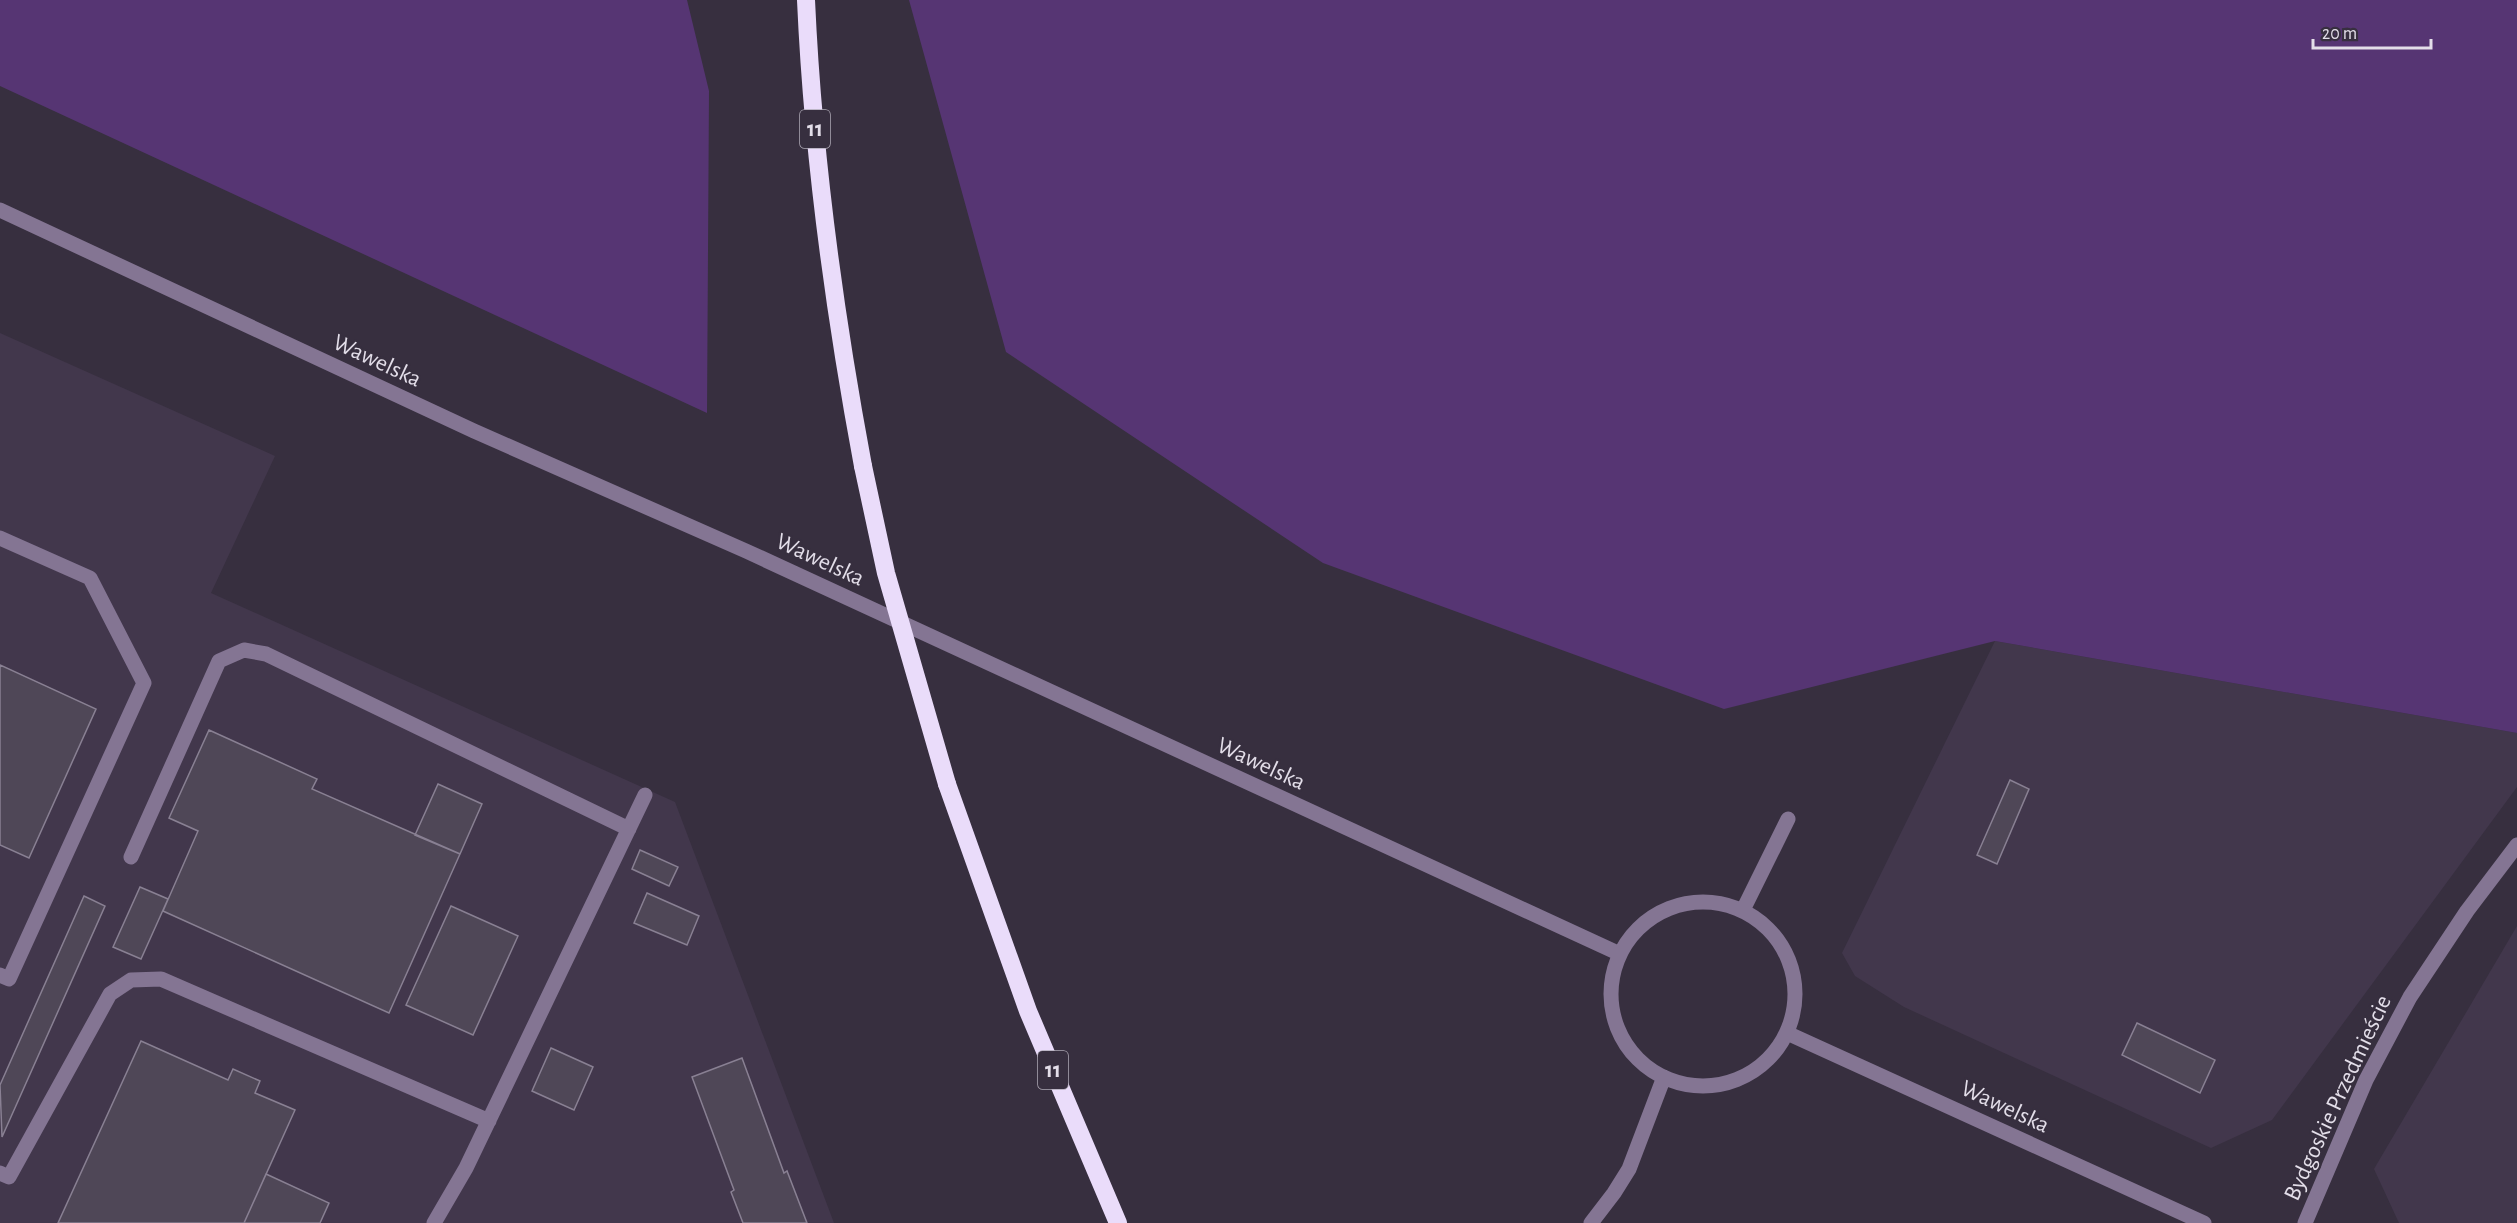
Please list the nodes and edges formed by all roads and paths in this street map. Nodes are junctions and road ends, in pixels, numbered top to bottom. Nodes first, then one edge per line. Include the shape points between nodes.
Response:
1 (806, 0) edge
2 (0, 210) edge
3 (0, 538) edge
4 (645, 795) dead end
5 (1788, 819) dead end
6 (629, 829) junction
7 (2517, 845) edge
8 (131, 857) dead end
9 (1743, 910) junction
10 (1620, 954) junction
11 (0, 975) edge
12 (1787, 1033) junction
13 (1664, 1077) junction
14 (489, 1121) junction
15 (0, 1173) edge
16 (434, 1223) edge
17 (1118, 1223) edge
18 (1591, 1223) edge
19 (2204, 1223) edge
20 (2305, 1223) edge

1 - 17 highway, 11, bridge via 817,162 840,347 886,573 947,784 1028,1011
2 - 10 street, Wawelska via 474,431 746,551
3 - 11 street via 90,578 144,682 9,979
4 - 6 street
5 - 9 street
6 - 8 street via 266,654 244,650 219,661
6 - 14 street
7 - 20 street, Bydgoskie Przedmieście via 2410,997 2366,1080
9 - 10 street via 1720,903 1695,902 1672,907 1633,934
9 - 12 street via 1763,923 1779,941 1790,963 1795,986 1794,1010
10 - 13 street via 1611,1001 1617,1025 1628,1047
12 - 13 street via 1756,1070 1735,1081 1687,1085
12 - 19 street, Wawelska
13 - 18 street via 1629,1169
14 - 15 street via 161,979 131,980 110,994 9,1176
14 - 16 street

